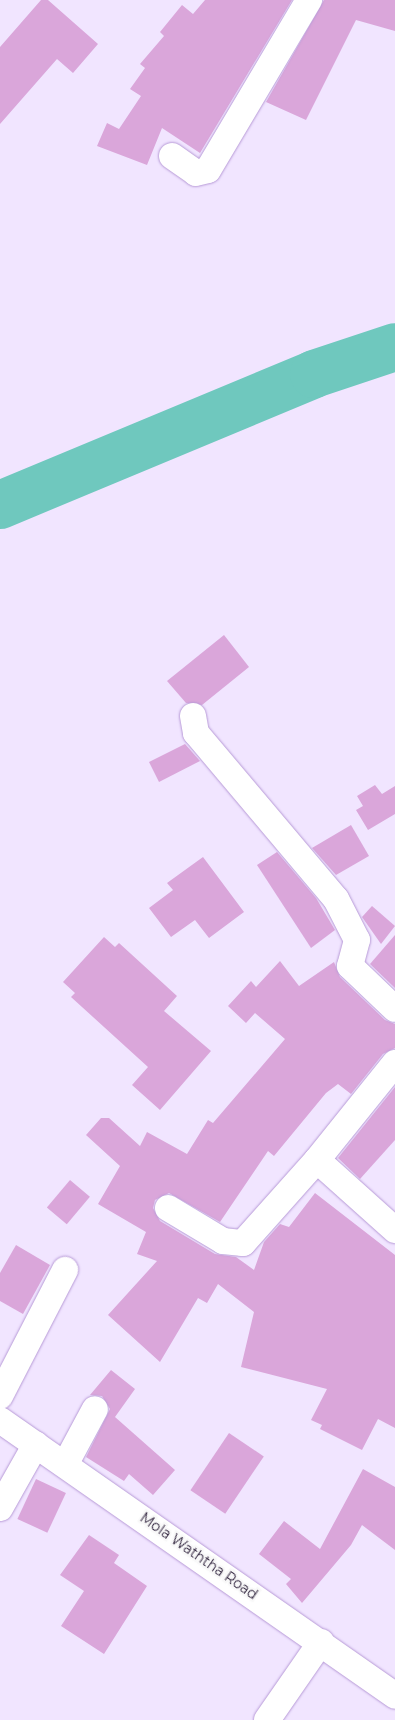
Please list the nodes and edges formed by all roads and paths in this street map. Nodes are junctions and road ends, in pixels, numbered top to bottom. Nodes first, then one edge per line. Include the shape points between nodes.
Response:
1 (309, 0) edge
2 (172, 156) dead end
3 (192, 716) dead end
4 (395, 1008) edge
5 (395, 1063) edge
6 (317, 1160) junction
7 (168, 1208) dead end
8 (395, 1230) edge
9 (65, 1270) dead end
10 (0, 1396) edge
11 (95, 1409) dead end
12 (0, 1420) edge
13 (36, 1444) junction
14 (66, 1463) junction
15 (0, 1508) edge
16 (321, 1642) junction
17 (395, 1696) edge
18 (268, 1720) edge

1 - 2 street via 208,170 196,174
3 - 4 street via 196,734 336,899 357,940 350,966
5 - 6 street
6 - 7 street via 243,1243 222,1241
6 - 8 street
9 - 10 street
11 - 14 street
12 - 13 street, Mola Waththa Road
13 - 14 street, Mola Waththa Road
13 - 15 street
14 - 16 street, Mola Waththa Road
16 - 17 street, Mola Waththa Road
16 - 18 street

